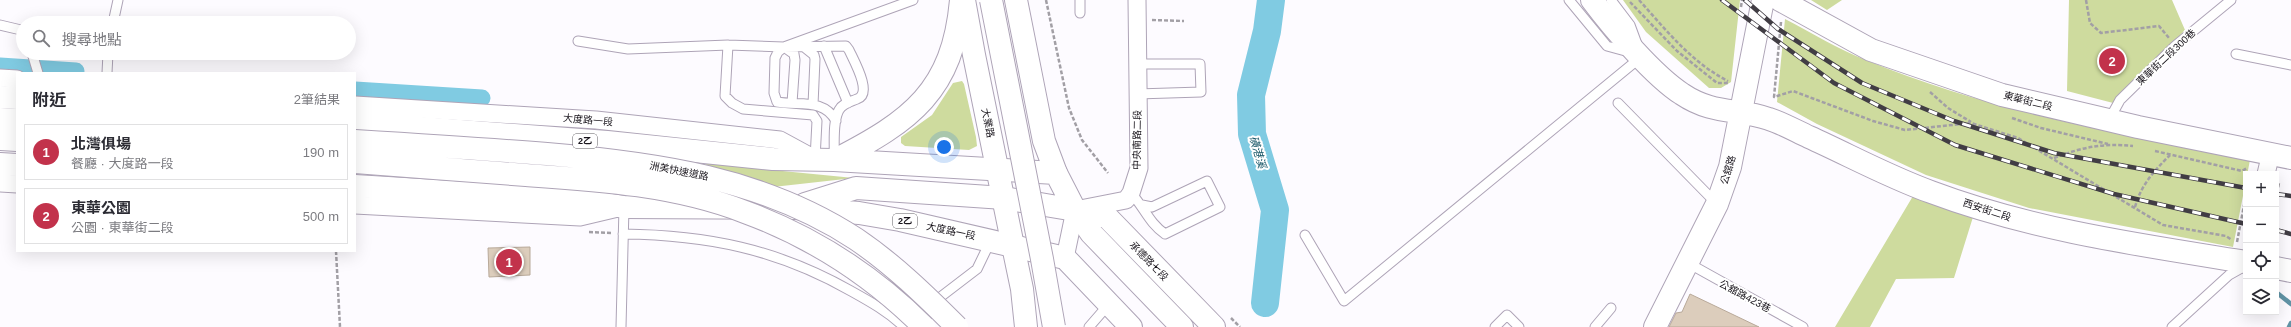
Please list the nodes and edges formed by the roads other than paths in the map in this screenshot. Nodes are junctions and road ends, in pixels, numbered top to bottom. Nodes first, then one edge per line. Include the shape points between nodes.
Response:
1 (118, 0) edge
2 (912, 0) edge
3 (961, 0) edge
4 (964, 0) edge
5 (991, 0) edge
6 (1016, 0) edge
7 (1080, 0) edge
8 (1136, 0) edge
9 (1569, 0) edge
10 (1592, 0) edge
11 (1611, 0) edge
12 (1763, 0) edge
13 (2232, 0) edge
14 (1780, 10) edge
15 (1080, 13) dead end
16 (115, 16) edge
17 (0, 25) edge
18 (16, 29) edge
19 (578, 41) dead end
20 (728, 45) junction
21 (824, 46) junction
22 (784, 47) junction
23 (804, 47) junction
24 (2236, 54) dead end
25 (1642, 56) junction
26 (34, 60) edge
27 (108, 60) edge
28 (1138, 64) junction
29 (2291, 65) edge
30 (38, 72) edge
31 (107, 72) edge
32 (0, 78) edge
33 (16, 79) edge
34 (1137, 94) junction
35 (0, 97) edge
36 (16, 98) edge
37 (792, 103) junction
38 (848, 103) junction
39 (1618, 103) dead end
40 (356, 105) edge
41 (813, 105) junction
42 (1742, 114) junction
43 (0, 119) edge
44 (16, 120) edge
45 (836, 121) junction
46 (2109, 121) junction
47 (356, 123) edge
48 (0, 139) edge
49 (16, 140) edge
50 (356, 141) edge
51 (824, 159) junction
52 (356, 162) edge
53 (2270, 163) edge
54 (0, 164) edge
55 (16, 165) edge
56 (998, 170) junction
57 (1056, 173) junction
58 (0, 183) edge
59 (16, 184) edge
60 (356, 186) edge
61 (1004, 198) junction
62 (1137, 199) junction
63 (1717, 204) junction
64 (356, 205) edge
65 (624, 207) junction
66 (795, 208) junction
67 (1075, 210) junction
68 (623, 234) junction
69 (1305, 235) dead end
70 (991, 240) junction
71 (1013, 246) junction
72 (2243, 257) edge
73 (1065, 258) junction
74 (1688, 263) junction
75 (2279, 269) edge
76 (2291, 271) edge
77 (1109, 304) junction
78 (1611, 308) dead end
79 (902, 326) edge
80 (621, 327) edge
81 (924, 327) edge
82 (957, 327) edge
83 (1026, 327) edge
84 (1054, 327) edge
85 (1089, 327) edge
86 (1131, 327) edge
87 (1182, 327) edge
88 (1214, 327) edge
89 (1495, 327) edge
90 (1519, 327) edge
91 (1595, 327) edge
92 (1655, 327) edge
93 (1803, 327) edge
94 (2172, 327) edge

1 - 16 lane
2 - 22 lane
3 - 51 main road via 958,29 938,84 907,117 880,137
4 - 56 main road, 大業路
5 - 84 main road, bridge
6 - 57 main road via 1044,141
7 - 15 lane
8 - 28 street, 中央南路二段
9 - 25 lane via 1607,46
10 - 25 main road, 西安街二段
11 - 25 lane via 1630,25
12 - 42 main road, 公舘路
13 - 46 lane, 東華街二段300巷 via 2176,46 2120,100
14 - 46 main road, 東華街二段 via 1871,50 2002,95
17 - 18 lane
19 - 20 lane via 628,49
20 - 22 lane
20 - 51 lane via 725,96 744,109 813,115 817,121
21 - 23 lane
21 - 38 lane
21 - 38 lane via 846,46 864,86 861,98
22 - 23 lane
22 - 37 lane via 794,54 795,60
22 - 37 lane via 775,58 774,93 777,102
23 - 41 lane via 815,59
24 - 29 lane
25 - 42 main road, 西安街二段 via 1681,94 1703,106
25 - 69 lane via 1344,301
26 - 30 lane
27 - 31 lane
28 - 34 street, 中央南路二段
28 - 34 lane via 1200,64 1201,92
32 - 33 street
34 - 62 street, 中央南路二段
35 - 36 main road
37 - 41 lane
38 - 45 lane via 843,104 838,111
39 - 63 lane
40 - 51 street, 大度路一段 via 596,120 780,140
41 - 45 lane via 831,112
42 - 63 main road, 公舘路 via 1730,167
42 - 72 main road, 西安街二段 via 1768,118 1930,192 2024,222 2113,240
43 - 44 main road
45 - 51 lane
46 - 53 main road, 東華街二段
47 - 51 main road, 大度路一段 / 2乙 via 606,142 773,158
48 - 49 main road
50 - 82 main road, 洲美快速道路, bridge via 622,161 688,171 753,189 802,210 856,239 910,280
51 - 56 main road, 大度路一段 / 2乙
52 - 81 main road, bridge via 574,178 646,187 745,211 790,230 833,254 876,284
54 - 55 main road
56 - 57 main road, 2乙
56 - 61 main road, 大業路
57 - 67 main road
58 - 59 street
60 - 65 main road, 大度路一段 / 2乙 via 582,200
61 - 66 main road, 承德路七段 via 856,188
61 - 67 main road, 承德路七段
61 - 71 main road, 大業路
62 - 62 lane via 1152,207 1207,181 1220,207 1164,234 1153,226
62 - 67 street
63 - 74 main road, 公舘路
64 - 65 street, 大度路一段 via 580,217
65 - 66 main road, 大度路一段 / 2乙
65 - 68 lane
66 - 70 main road, 大度路一段 / 2乙 via 860,213
67 - 73 street
67 - 87 main road via 1091,233
67 - 88 main road, 承德路七段 via 1107,217
68 - 79 lane via 676,235 765,252 835,282 870,302
68 - 80 lane
70 - 71 main road, 大度路一段 / 2乙
70 - 79 lane via 977,269
71 - 73 main road, 2乙
71 - 83 main road, 大業路 via 1022,289
72 - 94 lane via 2229,275
73 - 77 main road
74 - 92 main road, 公舘路
74 - 93 lane, 公舘路423巷
75 - 76 main road
77 - 85 lane
77 - 86 main road
78 - 91 lane
89 - 90 lane via 1507,315

